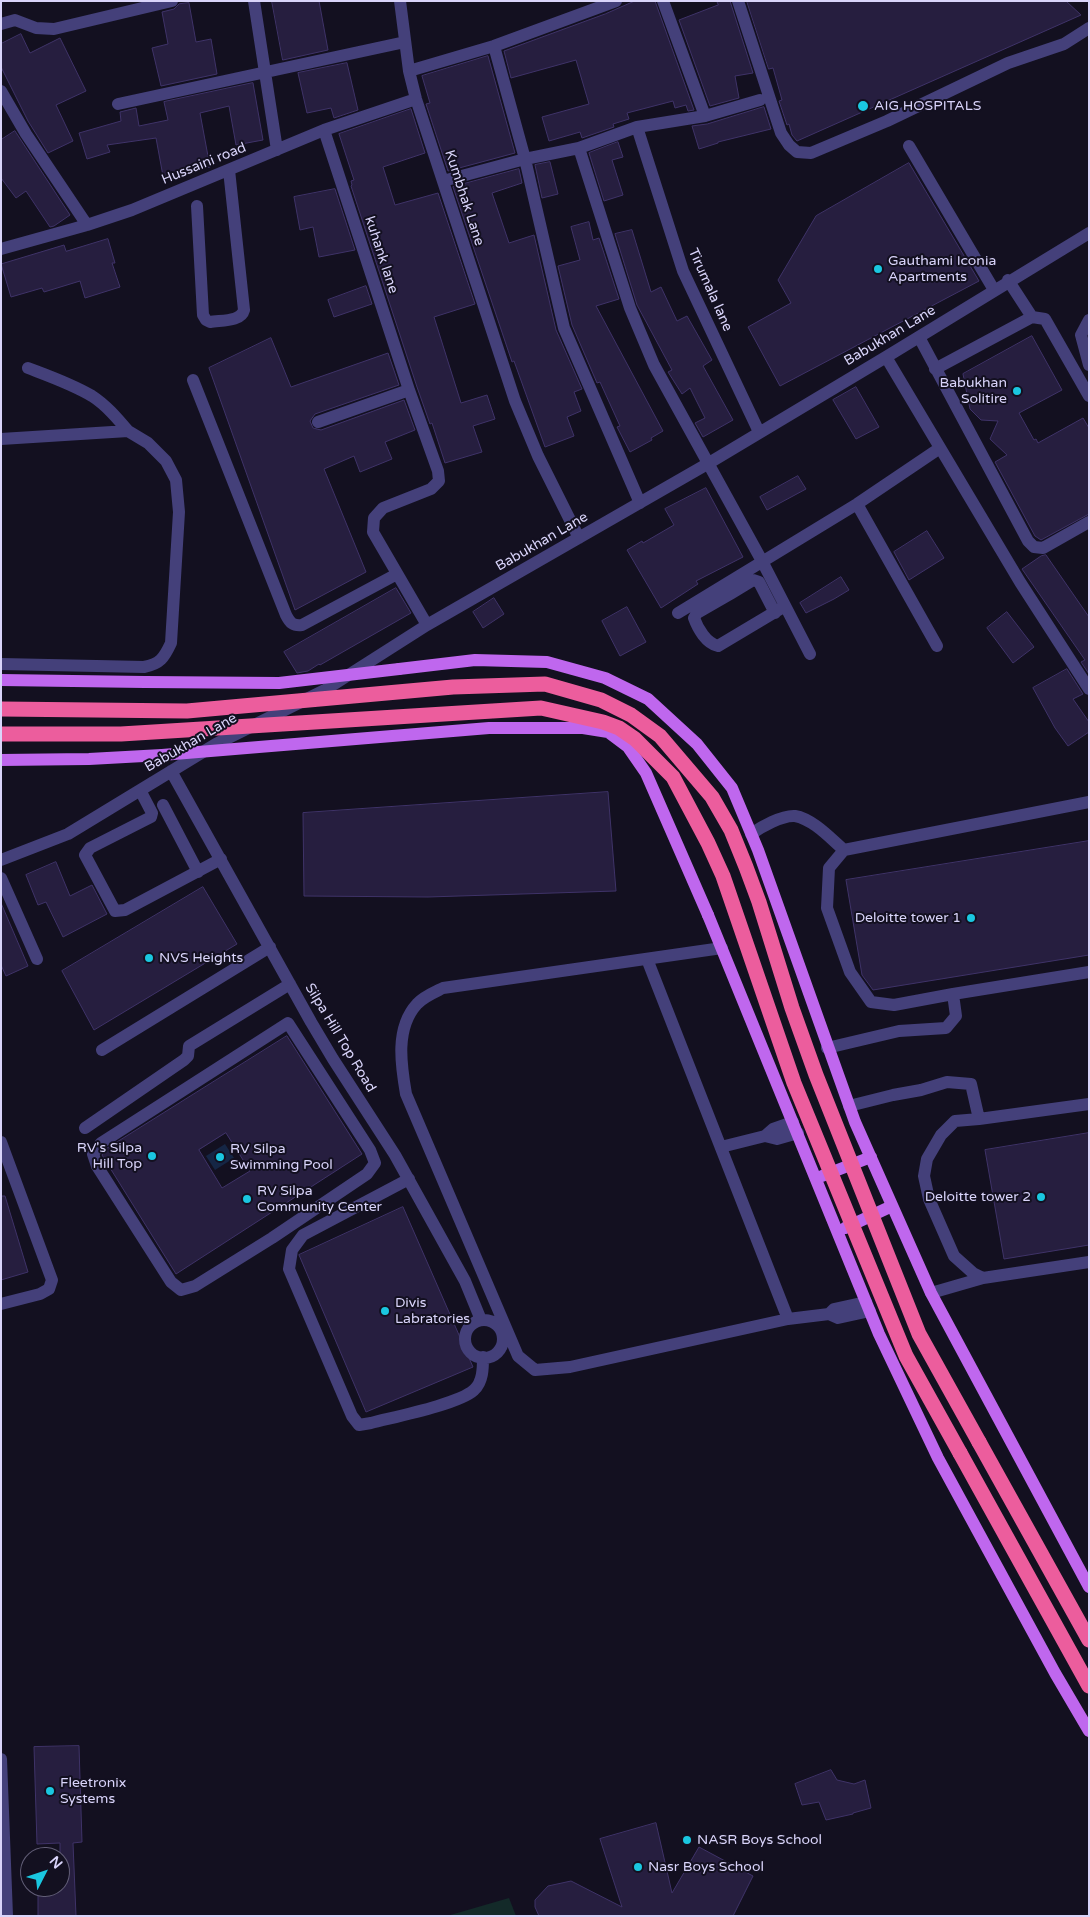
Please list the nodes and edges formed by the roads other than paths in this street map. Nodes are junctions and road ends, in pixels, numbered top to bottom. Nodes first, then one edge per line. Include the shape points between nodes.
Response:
1 (172, 1) edge
2 (254, 1) edge
3 (400, 1) edge
4 (616, 1) edge
5 (663, 1) edge
6 (738, 1) edge
7 (1, 24) edge
8 (1089, 28) edge
9 (405, 42) junction
10 (494, 46) junction
11 (268, 71) junction
12 (409, 71) junction
13 (1, 91) edge
14 (416, 99) junction
15 (760, 100) dead end
16 (118, 104) dead end
17 (705, 116) junction
18 (637, 128) junction
19 (324, 130) junction
20 (909, 146) dead end
21 (579, 148) junction
22 (277, 150) junction
23 (525, 159) junction
24 (229, 170) junction
25 (442, 180) junction
26 (197, 206) dead end
27 (87, 225) junction
28 (1089, 232) edge
29 (1, 248) edge
30 (1008, 280) junction
31 (994, 290) junction
32 (1032, 318) junction
33 (1089, 320) edge
34 (918, 337) junction
35 (886, 357) junction
36 (1089, 366) edge
37 (28, 368) dead end
38 (935, 369) junction
39 (193, 380) dead end
40 (409, 390) junction
41 (1089, 396) edge
42 (318, 422) dead end
43 (128, 431) junction
44 (759, 432) junction
45 (1, 439) edge
46 (940, 448) junction
47 (709, 462) junction
48 (640, 503) junction
49 (857, 504) junction
50 (1089, 522) edge
51 (579, 538) junction
52 (762, 562) junction
53 (397, 574) junction
54 (727, 590) junction
55 (780, 609) junction
56 (678, 613) dead end
57 (427, 625) junction
58 (936, 646) dead end
59 (810, 654) dead end
60 (1, 664) edge
61 (1, 680) edge
62 (1089, 689) edge
63 (1, 709) edge
64 (1, 734) edge
65 (1, 760) edge
66 (171, 771) junction
67 (140, 790) junction
68 (1089, 802) edge
69 (163, 805) dead end
70 (751, 834) junction
71 (844, 850) junction
72 (221, 859) junction
73 (1, 860) edge
74 (198, 872) junction
75 (1, 878) edge
76 (270, 947) junction
77 (722, 948) junction
78 (37, 959) dead end
79 (647, 959) junction
80 (1089, 972) edge
81 (290, 984) junction
82 (952, 994) junction
83 (311, 1022) junction
84 (295, 1033) junction
85 (827, 1048) junction
86 (102, 1050) dead end
87 (333, 1059) junction
88 (318, 1070) junction
89 (1089, 1104) edge
90 (849, 1106) junction
91 (979, 1119) junction
92 (795, 1127) junction
93 (84, 1128) dead end
94 (1, 1142) edge
95 (721, 1147) junction
96 (871, 1157) junction
97 (6, 1169) edge
98 (816, 1178) junction
99 (409, 1179) junction
100 (892, 1206) junction
101 (837, 1231) junction
102 (1089, 1262) edge
103 (983, 1278) junction
104 (931, 1293) junction
105 (1, 1304) edge
106 (868, 1306) junction
107 (788, 1319) junction
108 (481, 1320) junction
109 (483, 1357) junction
110 (1089, 1587) edge
111 (1089, 1640) edge
112 (1089, 1686) edge
113 (1089, 1731) edge
114 (1, 1759) edge
115 (3, 1841) edge
116 (7, 1916) edge

1 - 7 street via 54,29 36,28 15,20
2 - 11 street
3 - 9 street, Kumbhak Lane
4 - 10 street
5 - 17 street
6 - 8 street via 781,133 798,152 811,153 1008,63 1064,44
9 - 11 street
9 - 12 street, Kumbhak Lane
10 - 12 street
10 - 23 street
11 - 16 street
11 - 22 street
12 - 14 street, Kumbhak Lane
13 - 27 street
14 - 19 street, Hussaini road
14 - 25 street, Kumbhak Lane
15 - 17 street
17 - 18 street
18 - 21 street
18 - 44 street, Tirumala lane via 683,271
19 - 22 street, Hussaini road
19 - 40 street, kuhank lane
20 - 31 street
21 - 23 street
21 - 47 street via 630,308 654,365
22 - 24 street, Hussaini road
23 - 25 street
23 - 48 street via 564,328
24 - 26 street via 244,310 239,318 210,322 202,315
24 - 27 street, Hussaini road
25 - 51 street, Kumbhak Lane via 515,401
27 - 29 street, Hussaini road
28 - 30 street, Babukhan Lane
30 - 31 street, Babukhan Lane
30 - 32 street
31 - 34 street, Babukhan Lane
32 - 38 street
32 - 41 street via 1045,319
33 - 36 street via 1081,335
34 - 35 street, Babukhan Lane
34 - 38 street
35 - 44 street, Babukhan Lane
35 - 46 street
37 - 43 street via 91,396
38 - 50 street via 1034,547 1043,548
39 - 53 street via 290,622 302,625
40 - 42 street
40 - 53 street, kuhank lane via 438,471 438,481 431,489 384,508 374,518 373,532
43 - 45 street
43 - 60 street via 148,443 166,461 176,480 179,512 171,643 165,656 155,665 144,667
44 - 47 street, Babukhan Lane
46 - 49 street
46 - 62 street
47 - 48 street, Babukhan Lane
47 - 52 street
48 - 51 street, Babukhan Lane
49 - 52 street
49 - 58 street
51 - 57 street, Babukhan Lane
52 - 54 street
52 - 55 street
53 - 57 street
54 - 55 street via 754,580
54 - 55 street via 694,618 712,645 718,646
54 - 56 street
55 - 59 street
57 - 66 street, Babukhan Lane via 325,690
61 - 70 main road, bridge via 279,683 475,660 547,662 605,678 648,699 697,744 732,788
63 - 111 highway, bridge via 187,711 453,687 545,684 601,700 631,715 660,736 712,797 731,830 759,902 816,1075 919,1334
64 - 112 highway, bridge via 121,734 541,708 603,722 635,739 673,777 708,843 732,902 794,1084 906,1356
65 - 77 main road, bridge via 162,755 489,728 583,728 608,732 628,747 646,773
66 - 67 street, Babukhan Lane
66 - 72 street, Silpa Hill Top Road
67 - 73 street, Babukhan Lane via 68,834
67 - 74 street via 151,817 90,848 85,855 112,908 118,912 125,910
68 - 71 street
69 - 74 street
70 - 71 street via 768,823 794,816 817,826
70 - 85 main road
71 - 82 street via 829,868 827,908 850,972 871,1002 894,1005
72 - 74 street
72 - 76 street, Silpa Hill Top Road
75 - 78 street
76 - 81 street, Silpa Hill Top Road
76 - 86 street
77 - 79 street
77 - 92 main road
79 - 95 street
79 - 107 street via 443,988 417,1003 405,1022 401,1060 406,1094 518,1356 535,1370 570,1367
80 - 82 street
81 - 83 street, Silpa Hill Top Road
81 - 93 street via 189,1046 184,1060
82 - 85 street via 956,1016 946,1028 900,1031
83 - 84 street
83 - 87 street, Silpa Hill Top Road
84 - 88 street
84 - 88 street via 290,1024 285,1024 101,1143 93,1154 97,1166 171,1282 181,1290 195,1286 272,1238 367,1174 376,1163
85 - 90 main road
87 - 88 street
87 - 99 street, Silpa Hill Top Road
89 - 91 street
90 - 91 street via 947,1082 971,1084
90 - 96 main road
91 - 103 street via 955,1121 941,1135 927,1160 924,1176 929,1199 954,1256
92 - 95 street via 777,1138 765,1136
92 - 98 main road
94 - 97 street
95 - 107 street
96 - 98 main road
96 - 100 main road
97 - 105 street via 52,1280 49,1289 40,1294
98 - 101 main road
99 - 108 street, Silpa Hill Top Road via 465,1281
99 - 109 street via 303,1235 292,1250 289,1270 352,1416 359,1425 468,1394 481,1380
100 - 101 main road
100 - 104 main road
101 - 106 main road
102 - 103 street
103 - 104 street
104 - 110 main road
106 - 107 street via 838,1318 829,1314
106 - 113 main road via 938,1458
108 - 109 street via 467,1331 466,1343 472,1353
108 - 109 street via 493,1322 502,1338 499,1350
114 - 115 street
115 - 116 street

